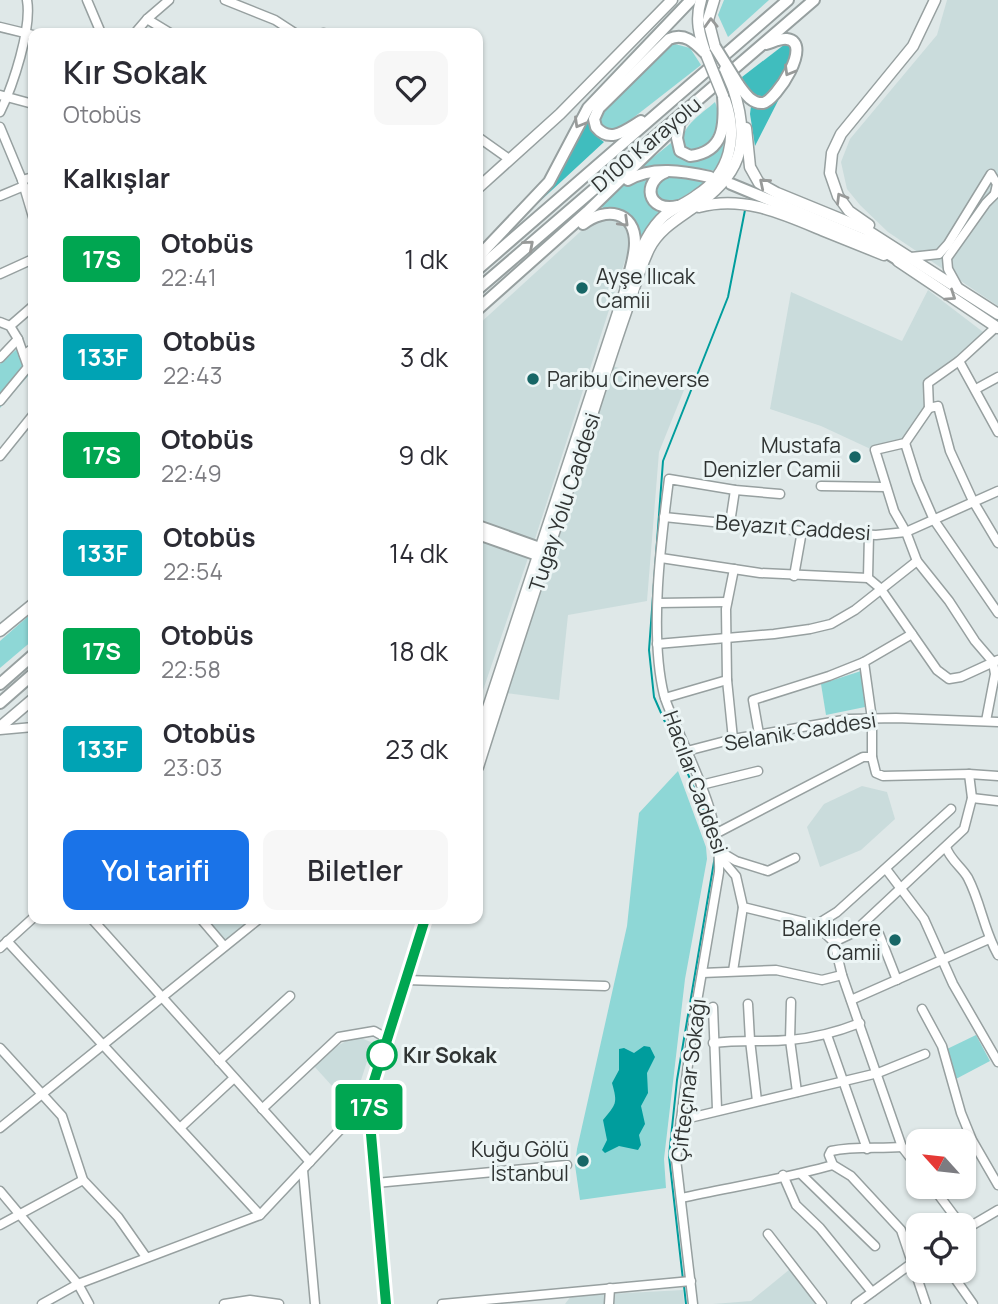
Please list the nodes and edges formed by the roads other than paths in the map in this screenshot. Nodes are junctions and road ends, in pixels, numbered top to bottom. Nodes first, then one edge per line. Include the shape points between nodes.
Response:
1 (27, 0) edge
2 (87, 0) edge
3 (169, 0) edge
4 (225, 0) edge
5 (672, 0) edge
6 (691, 0) edge
7 (701, 0) edge
8 (714, 0) edge
9 (779, 0) edge
10 (788, 0) edge
11 (814, 0) edge
12 (935, 0) edge
13 (147, 19) junction
14 (759, 24) junction
15 (0, 27) edge
16 (29, 28) edge
17 (100, 28) edge
18 (139, 28) edge
19 (162, 28) edge
20 (287, 28) edge
21 (28, 34) edge
22 (28, 36) edge
23 (760, 46) junction
24 (710, 50) junction
25 (735, 86) junction
26 (4, 96) edge
27 (723, 96) junction
28 (698, 100) junction
29 (28, 103) edge
30 (664, 107) junction
31 (0, 112) edge
32 (679, 125) junction
33 (0, 127) edge
34 (483, 141) edge
35 (509, 159) junction
36 (668, 171) junction
37 (710, 177) dead end
38 (28, 180) edge
39 (23, 183) junction
40 (483, 183) edge
41 (731, 184) dead end
42 (997, 192) edge
43 (0, 195) edge
44 (28, 200) edge
45 (682, 209) junction
46 (587, 212) junction
47 (483, 252) edge
48 (908, 260) junction
49 (28, 261) edge
50 (483, 265) edge
51 (528, 266) junction
52 (0, 274) edge
53 (483, 285) edge
54 (626, 286) junction
55 (959, 289) junction
56 (483, 305) edge
57 (28, 310) edge
58 (998, 314) edge
59 (0, 322) edge
60 (10, 326) junction
61 (997, 327) edge
62 (18, 339) junction
63 (28, 352) edge
64 (24, 355) junction
65 (0, 358) edge
66 (959, 361) junction
67 (28, 364) edge
68 (28, 373) edge
69 (998, 377) edge
70 (976, 389) junction
71 (0, 401) edge
72 (929, 408) junction
73 (28, 421) edge
74 (998, 432) edge
75 (905, 443) junction
76 (0, 456) edge
77 (821, 486) dead end
78 (886, 487) junction
79 (735, 490) junction
80 (998, 491) edge
81 (780, 494) dead end
82 (973, 501) junction
83 (664, 517) junction
84 (934, 520) junction
85 (730, 523) junction
86 (483, 528) edge
87 (802, 531) junction
88 (906, 532) junction
89 (869, 534) junction
90 (483, 535) edge
91 (998, 543) edge
92 (543, 552) junction
93 (661, 558) junction
94 (917, 561) junction
95 (734, 569) junction
96 (794, 576) junction
97 (868, 578) junction
98 (880, 588) junction
99 (727, 602) junction
100 (659, 603) junction
101 (28, 608) edge
102 (998, 613) edge
103 (0, 631) edge
104 (912, 634) junction
105 (726, 639) junction
106 (657, 644) junction
107 (28, 659) edge
108 (995, 661) edge
109 (864, 662) junction
110 (28, 678) edge
111 (727, 680) junction
112 (0, 684) edge
113 (665, 698) junction
114 (0, 703) edge
115 (28, 703) edge
116 (873, 719) junction
117 (986, 721) junction
118 (998, 722) edge
119 (483, 724) edge
120 (28, 727) edge
121 (0, 728) edge
122 (759, 734) junction
123 (733, 739) junction
124 (483, 750) edge
125 (687, 751) junction
126 (872, 757) junction
127 (758, 771) dead end
128 (969, 774) junction
129 (998, 776) edge
130 (701, 785) junction
131 (972, 798) junction
132 (998, 801) edge
133 (951, 809) dead end
134 (717, 833) junction
135 (946, 848) junction
136 (719, 853) junction
137 (795, 858) dead end
138 (886, 869) junction
139 (902, 888) junction
140 (743, 907) junction
141 (28, 922) edge
142 (96, 924) edge
143 (205, 924) edge
144 (253, 924) edge
145 (423, 924) edge
146 (816, 925) junction
147 (879, 934) dead end
148 (989, 939) junction
149 (7, 941) junction
150 (834, 942) junction
151 (224, 946) junction
152 (0, 948) edge
153 (998, 955) edge
154 (943, 960) junction
155 (733, 971) junction
156 (702, 973) junction
157 (842, 975) junction
158 (406, 980) junction
159 (897, 980) junction
160 (605, 986) dead end
161 (290, 996) dead end
162 (161, 998) junction
163 (851, 1000) junction
164 (791, 1002) dead end
165 (748, 1004) dead end
166 (713, 1007) dead end
167 (922, 1009) dead end
168 (860, 1023) junction
169 (827, 1035) junction
170 (388, 1039) junction
171 (750, 1040) junction
172 (790, 1040) junction
173 (713, 1043) junction
174 (103, 1045) junction
175 (0, 1048) edge
176 (925, 1054) dead end
177 (219, 1061) junction
178 (998, 1062) edge
179 (878, 1073) junction
180 (234, 1078) junction
181 (842, 1081) junction
182 (797, 1091) junction
183 (41, 1094) junction
184 (368, 1100) junction
185 (757, 1101) junction
186 (262, 1109) junction
187 (717, 1110) junction
188 (681, 1120) junction
189 (0, 1128) edge
190 (180, 1128) junction
191 (902, 1147) junction
192 (867, 1149) junction
193 (906, 1152) edge
194 (310, 1162) junction
195 (567, 1165) dead end
196 (833, 1165) junction
197 (303, 1170) junction
198 (801, 1174) junction
199 (783, 1175) junction
200 (83, 1181) junction
201 (376, 1182) junction
202 (998, 1185) edge
203 (0, 1191) edge
204 (681, 1198) junction
205 (998, 1210) edge
206 (20, 1214) junction
207 (260, 1215) junction
208 (976, 1223) edge
209 (0, 1225) edge
210 (768, 1234) dead end
211 (906, 1240) edge
212 (875, 1246) dead end
213 (146, 1257) junction
214 (906, 1267) edge
215 (691, 1281) junction
216 (921, 1283) edge
217 (958, 1283) edge
218 (78, 1284) junction
219 (610, 1288) junction
220 (872, 1292) junction
221 (41, 1304) edge
222 (89, 1304) edge
223 (224, 1304) edge
224 (279, 1304) edge
225 (315, 1304) edge
226 (386, 1304) edge
227 (442, 1304) edge
228 (609, 1304) edge
229 (693, 1304) edge
230 (822, 1304) edge
231 (856, 1304) edge
232 (926, 1304) edge
233 (973, 1304) edge

1 - 16 street
2 - 17 street
3 - 13 street
4 - 20 street
5 - 35 main road
6 -> 47 highway via 588,108 549,182
7 - 24 main road via 698,32
24 -> 8 main road via 708,20
9 - 14 highway
10 - 14 highway, D100 Karayolu
11 - 23 highway, D100 Karayolu
48 -> 12 main road via 849,211 833,185 829,166 841,134 913,46
13 - 18 street
13 - 19 street
14 - 30 highway, D100 Karayolu
15 - 21 street
22 - 26 street
23 -> 25 highway via 791,39 798,53 770,100 753,101
23 - 28 highway, D100 Karayolu
24 - 25 highway, bridge
24 - 27 main road, bridge
24 - 30 highway via 685,37 669,39 599,108 594,119 607,135 617,135
25 - 45 main road via 742,127 734,165 712,195
48 -> 25 main road via 865,229 759,183 750,167 744,113
26 - 29 street
26 - 31 street
27 - 32 highway via 722,132 706,151 690,156 680,151
27 - 45 main road via 733,131 725,162 720,173
28 - 32 highway
53 -> 28 highway, D100 Karayolu
30 - 50 highway, D100 Karayolu
32 - 46 highway
33 - 39 street
34 - 35 street
35 - 40 main road
36 - 37 highway
36 - 45 highway via 654,181 651,197 665,209
36 - 46 highway via 638,174
38 - 39 street
39 - 43 street
39 - 44 street
41 - 48 highway
42 - 48 street via 991,174 939,254
42 - 55 street via 947,258
45 - 48 main road via 714,203 751,204
45 - 54 main road, Tugay Yolu Caddesi via 665,215 651,232
45 - 92 main road, Tugay Yolu Caddesi via 656,237 644,261
46 - 51 highway
48 - 55 main road
48 -> 61 main road
49 - 52 street
51 -> 54 highway via 593,217 614,213 632,229 635,242
51 - 56 highway
54 - 92 main road, Tugay Yolu Caddesi
55 - 58 main road
57 - 60 street
59 - 60 street
60 - 62 street
61 - 66 street
62 - 64 street
62 - 65 street
63 - 64 street
64 - 67 street
66 - 70 street
66 - 72 street via 928,383
68 - 71 street
69 - 70 street
70 - 74 street
72 - 75 street
72 - 82 street via 938,406 950,451
73 - 76 street
75 - 78 street via 875,450
75 - 84 street
77 - 78 street
78 - 88 street
79 - 81 street
79 - 83 street, Hacılar Caddesi via 669,479
79 - 85 street
80 - 82 street, Beyazıt Caddesi
82 - 84 street, Beyazıt Caddesi
82 - 91 street
83 - 85 street, Beyazıt Caddesi
83 - 93 street, Hacılar Caddesi
84 - 88 street, Beyazıt Caddesi
84 - 102 street
85 - 87 street, Beyazıt Caddesi
86 - 92 highway
87 - 89 street, Beyazıt Caddesi
87 - 96 street
88 - 89 street, Beyazıt Caddesi
88 - 94 street
89 - 97 street
90 - 92 highway
92 - 119 main road, Tugay Yolu Caddesi
92 - 124 main road, Tugay Yolu Caddesi
93 - 95 street
93 - 100 street, Hacılar Caddesi
94 - 98 street
94 - 108 street
95 - 96 street
95 - 99 street
96 - 97 street
97 - 98 street
98 - 104 street
98 - 105 street via 831,624
99 - 100 street
99 - 105 street
100 - 106 street, Hacılar Caddesi
101 - 103 main road
104 - 108 street via 948,679
104 - 109 street
105 - 106 street
105 - 111 street
106 - 113 street, Hacılar Caddesi
107 - 112 highway
108 - 117 street
109 - 116 street
109 - 122 street via 753,700
110 - 114 highway
111 - 113 street
111 - 123 street
113 - 125 street, Hacılar Caddesi
115 - 121 main road
116 - 117 street, Selanik Caddesi
116 - 122 street, Selanik Caddesi
116 - 126 street
117 - 118 street, Selanik Caddesi
120 - 121 street
122 - 123 street, Selanik Caddesi
123 - 125 street, Selanik Caddesi
125 - 130 street, Hacılar Caddesi
126 - 128 street via 876,772 883,776
126 - 134 street via 863,757
127 - 130 street
128 - 129 street
128 - 131 street
130 - 134 street, Hacılar Caddesi
131 - 132 street
131 - 135 street via 964,829
133 - 138 street
134 - 136 street, Hacılar Caddesi
135 - 139 street
135 - 148 street via 967,876
136 - 137 street via 768,871
136 - 140 street, Hacılar Caddesi via 737,876
136 - 156 street, Çifteçınar Sokağı
138 - 139 street
138 - 146 street
139 - 150 street via 853,933
139 - 154 street via 925,919
140 - 146 street
140 - 155 street
141 - 149 street
142 - 162 street
143 - 151 street
144 - 151 street
145 - 158 main road
146 - 150 street
147 - 159 street
148 - 153 street
148 - 154 street
149 - 152 street
149 - 174 street
150 - 157 street
151 - 162 street
154 - 159 street
154 - 178 street
155 - 156 street
155 - 157 street via 776,970 822,980
156 - 188 street, Çifteçınar Sokağı
157 - 163 street
158 - 160 street
158 - 170 main road
159 - 163 street
161 - 177 street
162 - 174 street
162 - 177 street
163 - 168 street
164 - 172 street
165 - 171 street
166 - 173 street
167 - 202 street via 942,1046 972,1140
168 - 169 street
168 - 179 street
169 - 172 street
169 - 181 street
170 - 184 main road
170 - 186 street via 374,1031 339,1037
171 - 172 street
171 - 173 street
171 - 185 street
172 - 182 street
173 - 187 street
174 - 183 street
174 - 190 street
175 - 183 street
176 - 179 street
177 - 180 street
179 - 181 street
179 - 191 street
180 - 186 street
180 - 190 street
181 - 182 street
181 - 192 street
182 - 185 street
183 - 189 street
183 - 200 street via 62,1116
184 - 194 street
184 - 201 main road
185 - 187 street
186 - 194 street
187 - 188 street
188 - 204 street, Çifteçınar Sokağı via 676,1159
190 - 207 street
191 - 192 street
191 - 193 street
192 - 196 street via 831,1151
194 - 197 street
195 - 201 street
196 - 198 street
196 - 211 street via 851,1176
197 - 207 street
197 - 225 street
198 - 199 street
198 - 212 street
199 - 204 street
199 - 220 street via 796,1205
200 - 206 street
200 - 213 street via 118,1217
201 - 226 main road
203 - 206 street
204 - 215 street, Çifteçınar Sokağı
205 - 208 street
206 - 209 street
206 - 218 street
207 - 213 street
210 - 230 street
213 - 218 street
214 - 220 street
215 - 219 street
215 - 229 street, Çifteçınar Sokağı
216 - 232 street
217 - 233 street
218 - 221 street
218 - 222 street
219 - 227 street
219 - 228 street
220 - 231 street
223 - 224 street via 250,1300

